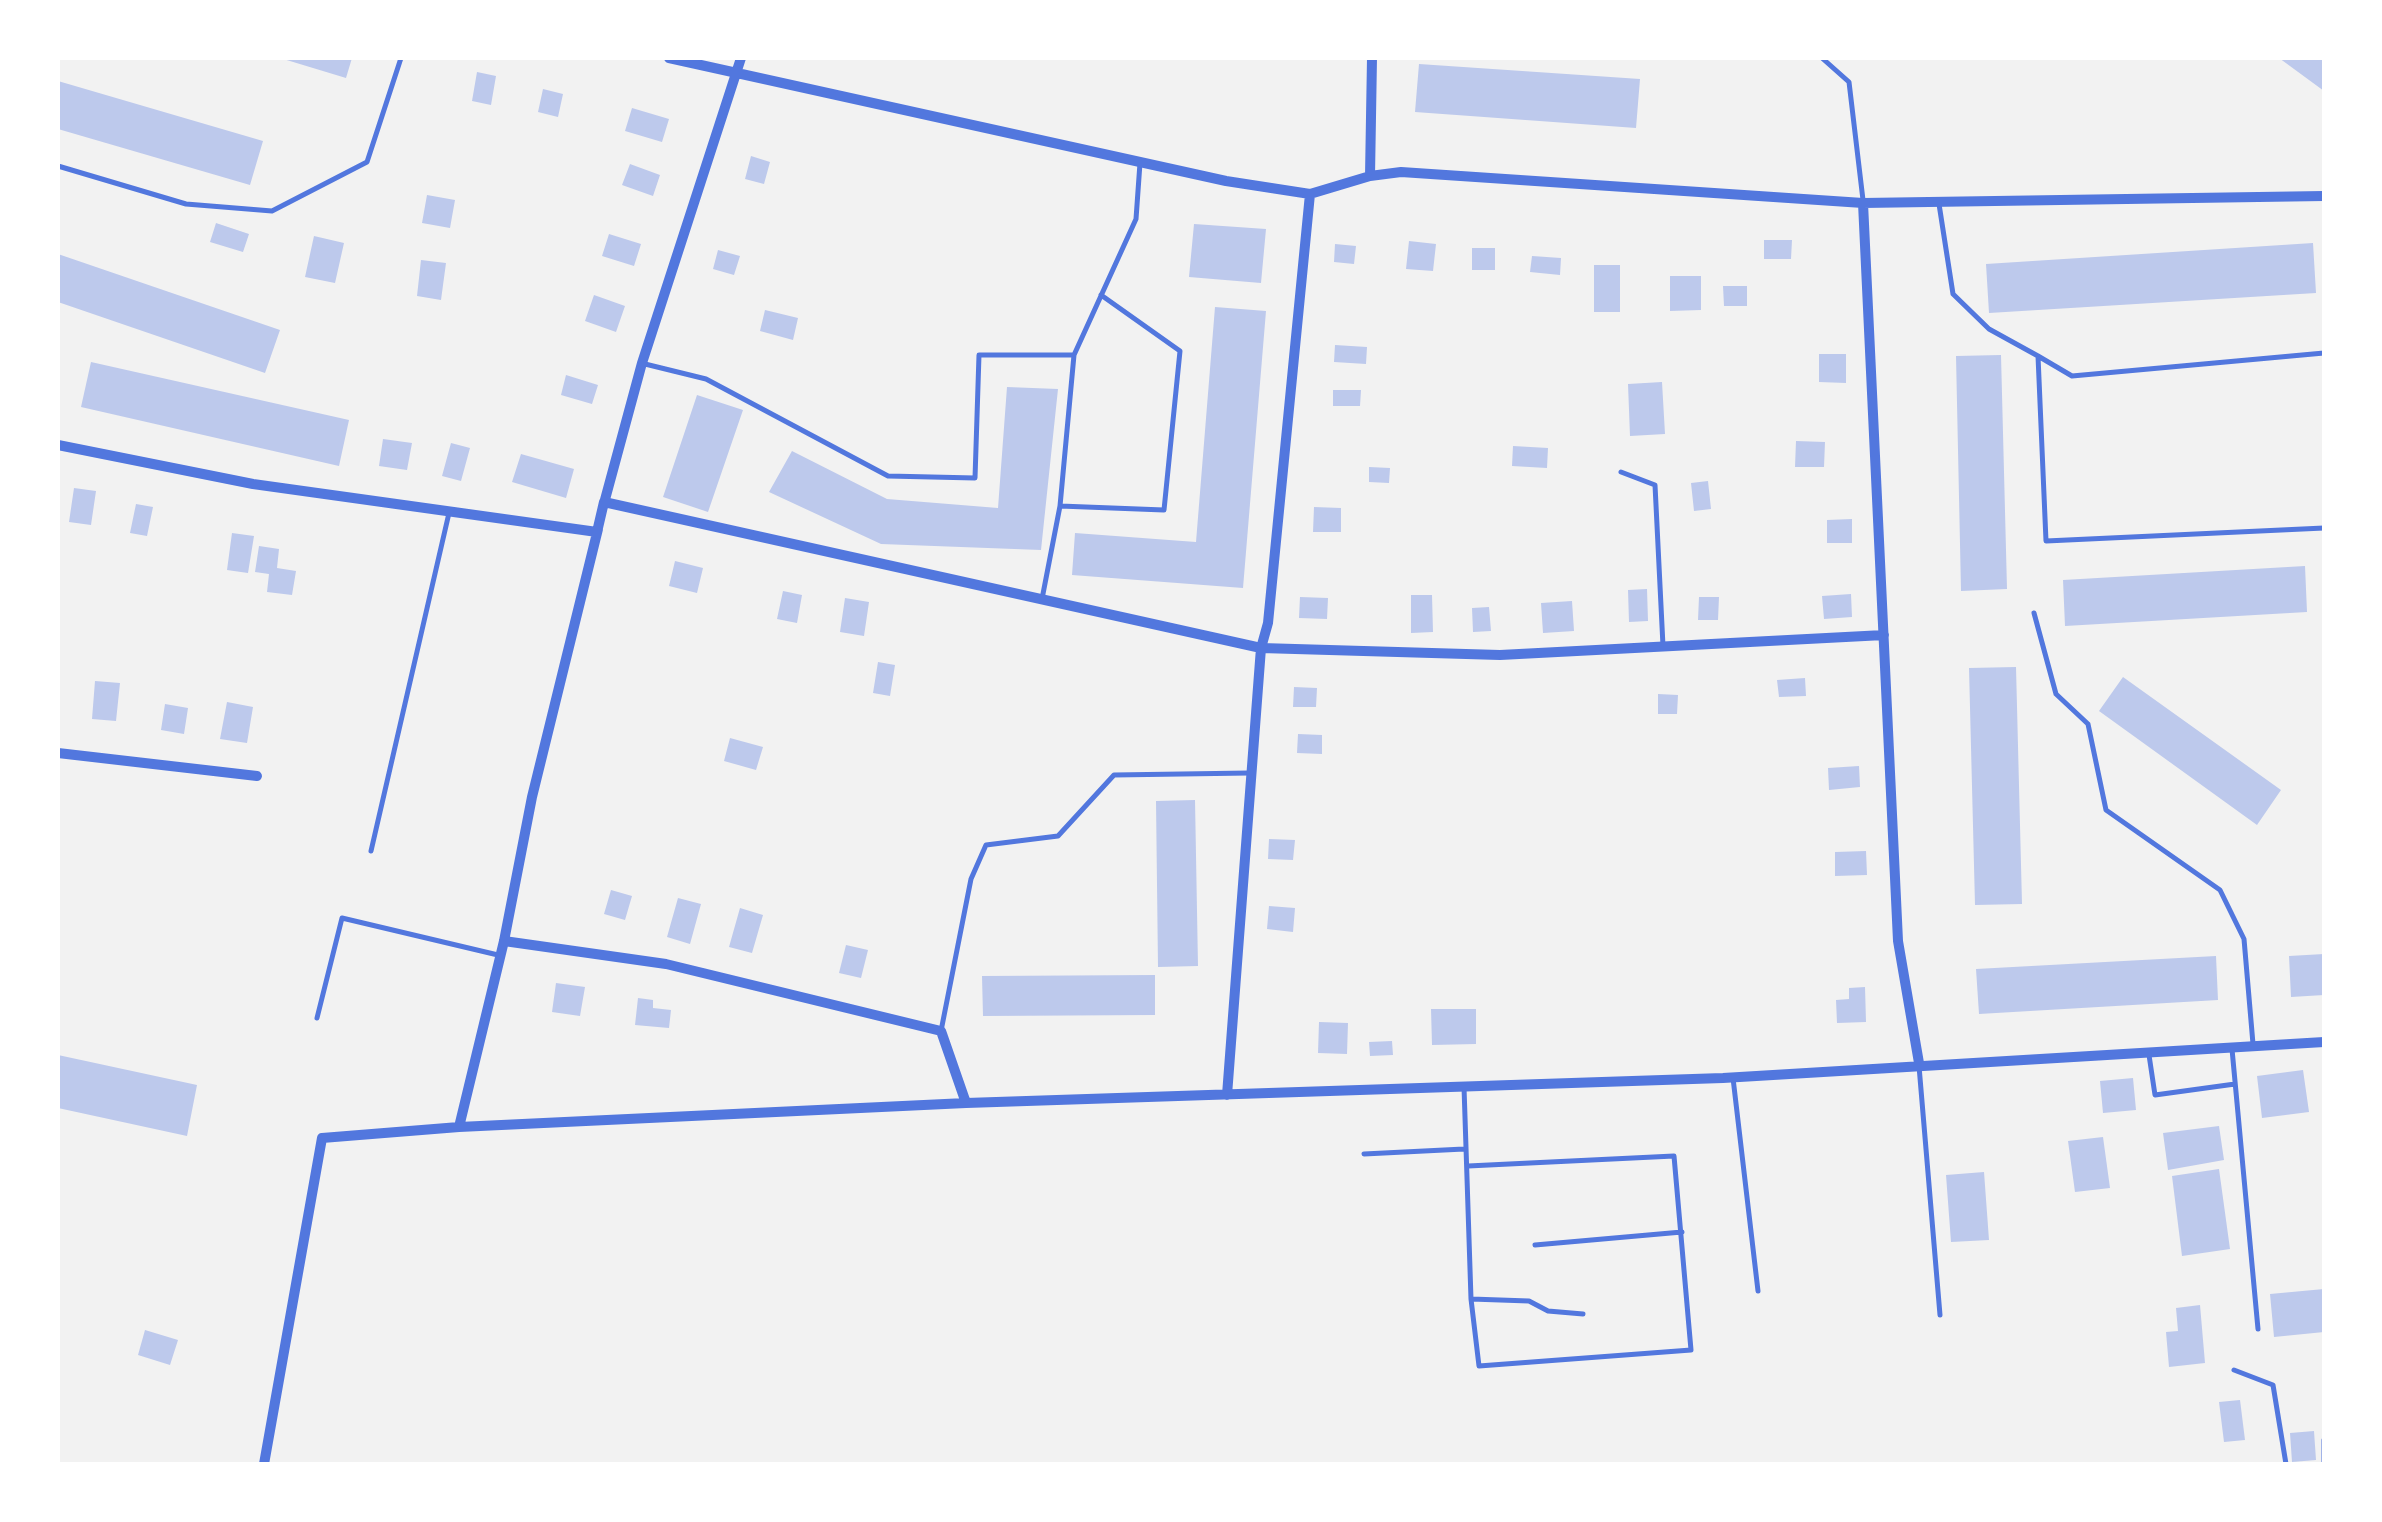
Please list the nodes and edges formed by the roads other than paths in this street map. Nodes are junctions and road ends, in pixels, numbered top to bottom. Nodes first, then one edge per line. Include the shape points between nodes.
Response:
1 (401, 58) edge
2 (669, 58) edge
3 (741, 58) edge
4 (1372, 58) edge
5 (1822, 58) edge
6 (738, 70) junction
7 (1140, 161) junction
8 (58, 166) edge
9 (1370, 176) junction
10 (1310, 194) junction
11 (2324, 196) edge
12 (1863, 203) junction
13 (1939, 204) junction
14 (1102, 295) junction
15 (2324, 353) edge
16 (1074, 355) junction
17 (2038, 356) junction
18 (642, 363) junction
19 (58, 445) edge
20 (1621, 472) dead end
21 (604, 502) junction
22 (1060, 506) junction
23 (449, 510) junction
24 (2324, 528) edge
25 (597, 532) junction
26 (1042, 599) junction
27 (2034, 613) dead end
28 (1884, 635) junction
29 (1663, 646) junction
30 (1261, 648) junction
31 (58, 753) edge
32 (1252, 773) junction
33 (257, 776) dead end
34 (372, 851) dead end
35 (504, 941) junction
36 (500, 956) junction
37 (317, 1018) dead end
38 (941, 1032) junction
39 (2324, 1042) edge
40 (2253, 1047) junction
41 (2232, 1048) junction
42 (2148, 1052) junction
43 (1918, 1063) junction
44 (1733, 1078) junction
45 (2235, 1084) junction
46 (1464, 1088) junction
47 (1227, 1096) junction
48 (966, 1103) junction
49 (459, 1126) junction
50 (1464, 1149) junction
51 (1364, 1154) dead end
52 (1468, 1166) junction
53 (1682, 1232) junction
54 (1535, 1245) dead end
55 (1758, 1292) dead end
56 (1471, 1299) junction
57 (1582, 1314) dead end
58 (1940, 1315) dead end
59 (2258, 1329) dead end
60 (2234, 1370) dead end
61 (2324, 1440) edge
62 (264, 1464) edge
63 (2286, 1464) edge
64 (2324, 1464) edge

1 - 8 lane via 367,162 272,211 186,204
2 - 6 street
3 - 6 street
4 - 9 street
5 - 12 lane via 1848,82
6 - 7 street
6 - 18 street
7 - 10 street
7 - 14 lane via 1136,219
9 - 10 street
9 - 12 street via 1401,172
10 - 30 street
11 - 13 street
12 - 13 street
12 - 28 street
13 - 17 lane via 1952,294 1988,329
14 - 16 lane
14 - 22 lane via 1180,351 1164,510
15 - 17 lane via 2072,376
16 - 18 lane via 979,355 974,478 888,476 706,379
16 - 22 lane
17 - 24 lane via 2046,541
18 - 21 street
19 - 23 street via 254,484
20 - 29 lane via 1655,486
21 - 25 street
21 - 26 street
22 - 26 lane
23 - 25 street
23 - 34 lane
25 - 35 street
26 - 30 street
27 - 40 lane via 2056,694 2088,724 2106,810 2220,890 2244,939
28 - 29 street
28 - 43 street via 1898,941
29 - 30 street via 1500,654
30 - 32 street
31 - 33 street
32 - 38 lane via 1114,775 1058,836 986,846 970,878
32 - 47 street
35 - 36 street
35 - 38 street via 666,964
36 - 37 lane via 342,918
36 - 49 street
38 - 48 street
39 - 40 street
40 - 41 street
41 - 42 street
41 - 45 lane
42 - 43 street
42 - 45 lane via 2155,1095
43 - 44 street
43 - 58 lane
44 - 46 street
44 - 55 lane
45 - 59 lane
46 - 47 street
46 - 50 lane
47 - 48 street
48 - 49 street
49 - 62 street via 322,1138
50 - 51 lane
50 - 52 lane
52 - 53 lane via 1674,1156
52 - 56 lane
53 - 54 lane
53 - 56 lane via 1691,1350 1479,1366
56 - 57 lane via 1528,1301 1548,1311
60 - 63 lane via 2273,1385
61 - 64 lane

